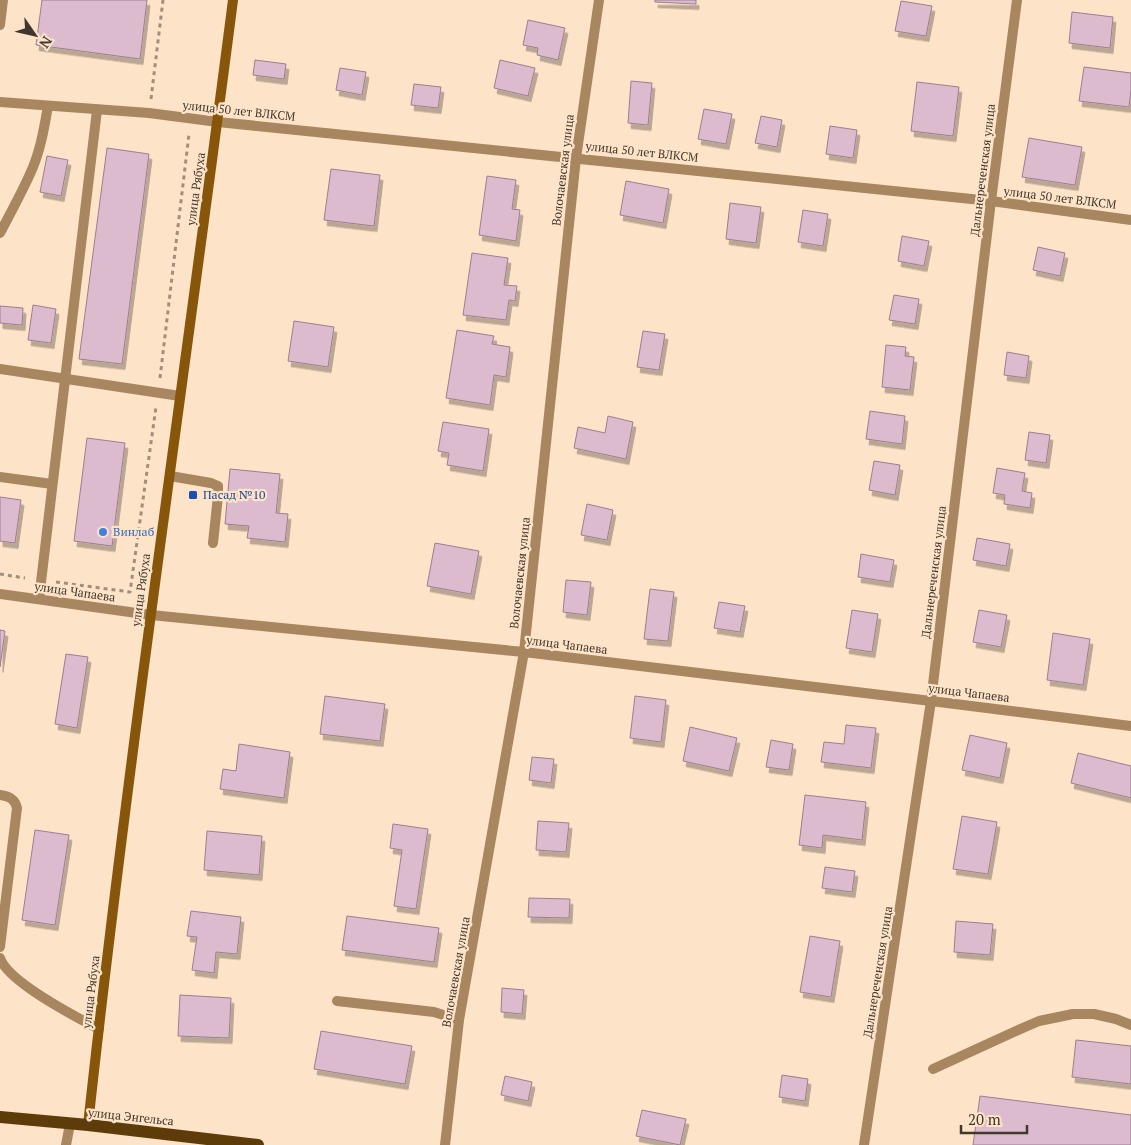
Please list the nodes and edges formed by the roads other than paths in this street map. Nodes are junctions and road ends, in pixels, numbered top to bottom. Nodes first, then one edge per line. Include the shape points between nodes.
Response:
1 (3, 0) edge
2 (233, 0) edge
3 (599, 0) edge
4 (1018, 0) edge
5 (0, 25) edge
6 (0, 102) edge
7 (48, 106) junction
8 (97, 110) junction
9 (218, 122) junction
10 (576, 158) junction
11 (991, 201) junction
12 (1131, 220) edge
13 (0, 234) edge
14 (0, 370) edge
15 (65, 379) junction
16 (180, 396) junction
17 (170, 476) junction
18 (0, 477) edge
19 (52, 484) junction
20 (213, 543) dead end
21 (0, 594) edge
22 (39, 599) junction
23 (151, 615) junction
24 (524, 652) junction
25 (931, 701) junction
26 (1131, 726) edge
27 (0, 795) edge
28 (0, 947) edge
29 (0, 958) edge
30 (337, 1001) dead end
31 (459, 1020) junction
32 (1131, 1025) edge
33 (99, 1029) junction
34 (934, 1069) dead end
35 (0, 1117) edge
36 (70, 1124) junction
37 (88, 1126) junction
38 (66, 1145) edge
39 (258, 1145) edge
40 (445, 1145) edge
41 (864, 1145) edge

1 - 5 street
2 - 9 main road, улица Рябуха
3 - 10 street, Волочаевская улица
4 - 11 street, Дальнереченская улица
6 - 7 street, улица 50 лет ВЛКСМ
7 - 8 street, улица 50 лет ВЛКСМ
7 - 13 street via 30,174
8 - 9 street, улица 50 лет ВЛКСМ
8 - 15 street
9 - 10 street, улица 50 лет ВЛКСМ
9 - 16 main road, улица Рябуха
10 - 11 street, улица 50 лет ВЛКСМ
10 - 24 street, Волочаевская улица
11 - 12 street, улица 50 лет ВЛКСМ
11 - 25 street, Дальнереченская улица
14 - 15 street
15 - 16 street
15 - 19 street
16 - 17 main road, улица Рябуха
17 - 20 street via 218,486
17 - 23 main road, улица Рябуха
18 - 19 street
19 - 22 street
21 - 22 street, улица Чапаева
22 - 23 street, улица Чапаева
23 - 24 street, улица Чапаева
23 - 33 main road, улица Рябуха
24 - 25 street, улица Чапаева
24 - 31 street, Волочаевская улица
25 - 26 street, улица Чапаева
25 - 41 street, Дальнереченская улица
27 - 28 street via 12,799 17,808
29 - 33 street via 10,974 35,992
30 - 31 street via 434,1012
31 - 40 street, Волочаевская улица
32 - 34 street via 1094,1014 1073,1014 1039,1021
33 - 37 main road, улица Рябуха
35 - 36 main road, улица Энгельса
36 - 37 main road, улица Энгельса
36 - 38 street
37 - 39 main road, улица Энгельса

